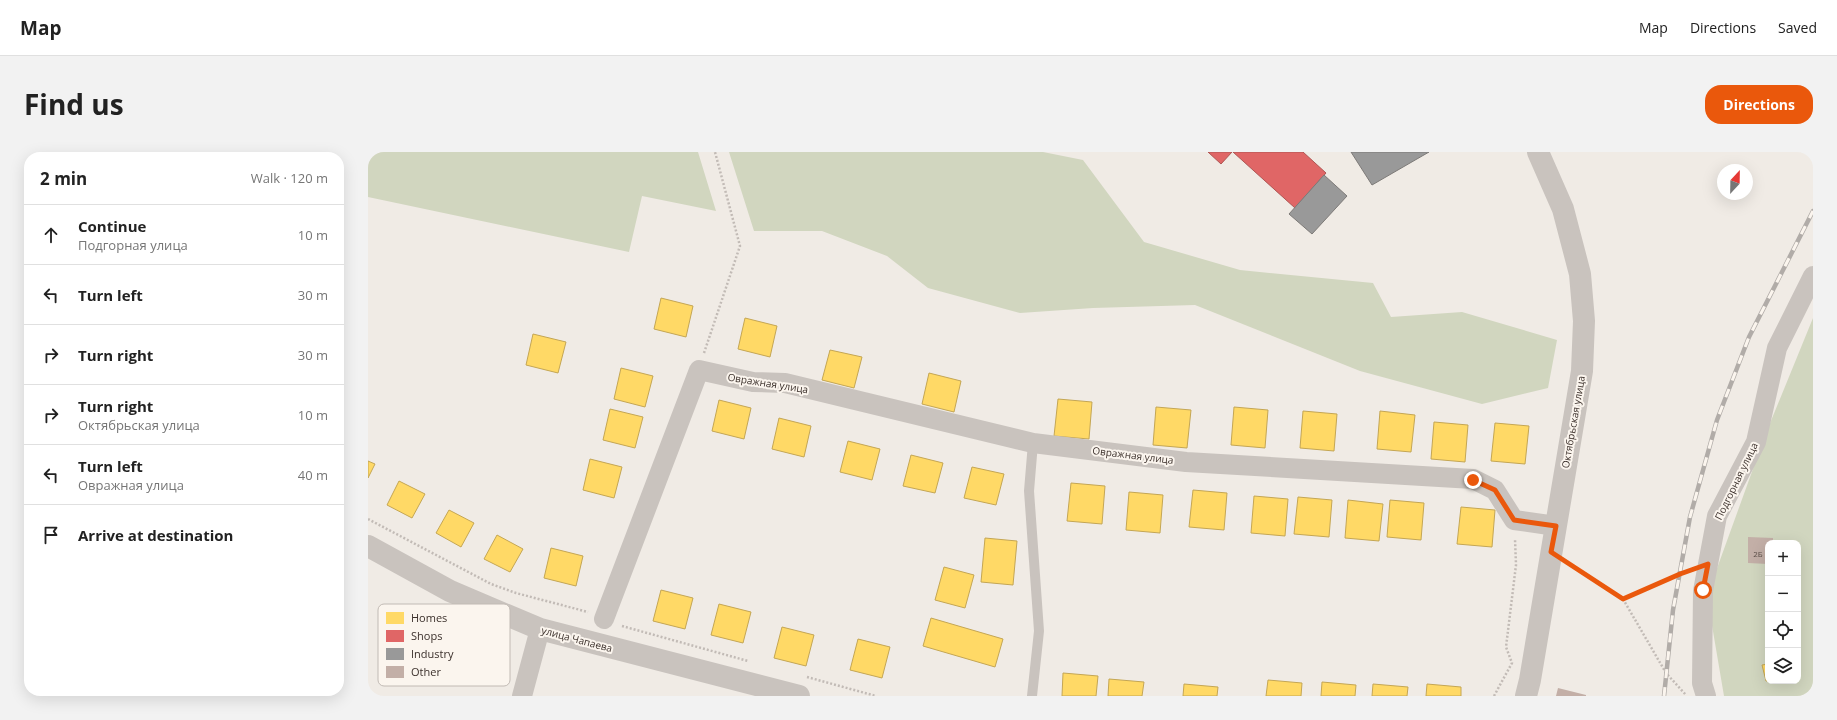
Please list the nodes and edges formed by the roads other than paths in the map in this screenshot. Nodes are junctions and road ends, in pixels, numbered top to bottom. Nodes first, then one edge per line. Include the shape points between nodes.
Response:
1 (1538, 152) edge
2 (1813, 276) edge
3 (1033, 443) junction
4 (1556, 526) junction
5 (368, 546) edge
6 (481, 604) edge
7 (510, 616) edge
8 (604, 619) dead end
9 (540, 629) junction
10 (522, 696) edge
11 (799, 696) edge
12 (1032, 696) edge
13 (1526, 696) edge
14 (1706, 696) edge

1 - 4 street, Октябрьская улица via 1563,209 1580,274 1584,321 1582,371
2 - 14 street, Подгорная улица via 1777,348 1756,442 1717,516 1703,590 1702,683
3 - 4 street, Овражная улица via 1186,462 1473,480 1495,490 1514,520
3 - 8 street, Овражная улица via 785,383 753,382 699,370
3 - 12 lane via 1029,491 1039,630
4 - 13 street, Октябрьская улица
5 - 6 street, улица Чапаева via 450,591
7 - 9 street, улица Чапаева
9 - 10 street
9 - 11 street, улица Чапаева

